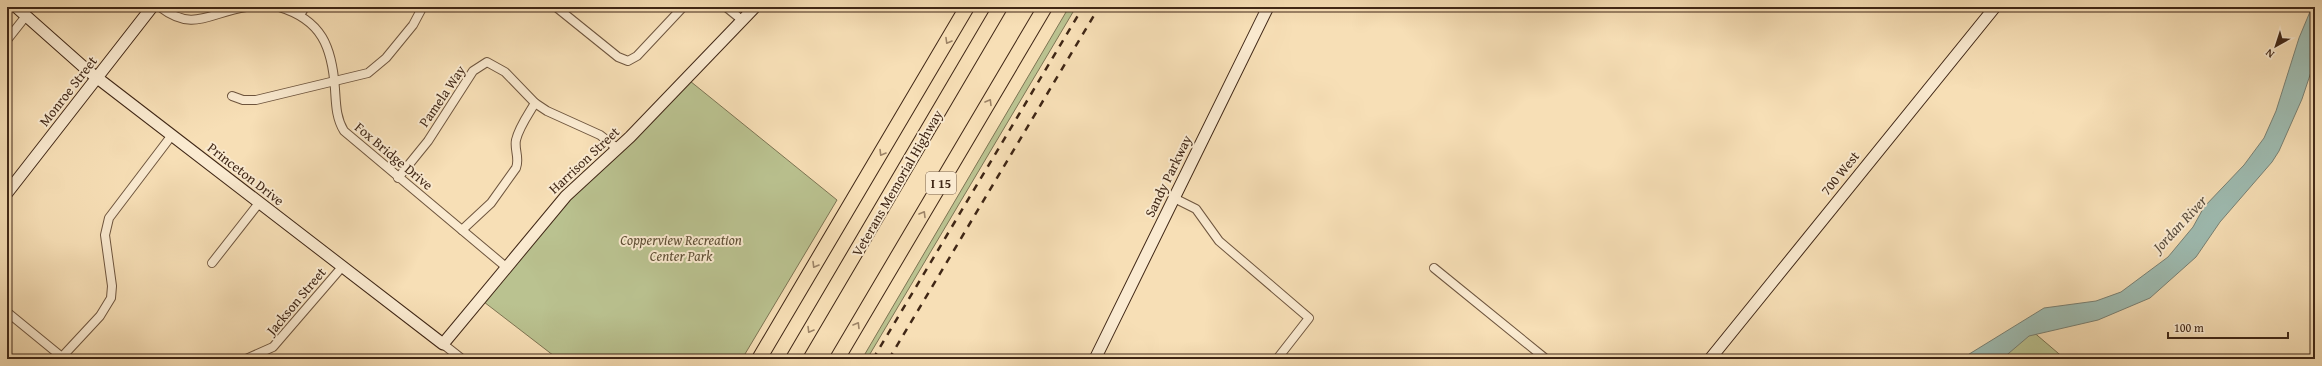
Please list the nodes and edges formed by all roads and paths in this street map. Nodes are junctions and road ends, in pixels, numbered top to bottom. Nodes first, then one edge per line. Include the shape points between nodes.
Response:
1 (16, 7) edge
2 (152, 7) edge
3 (160, 7) edge
4 (246, 7) edge
5 (279, 7) edge
6 (305, 7) edge
7 (556, 7) edge
8 (683, 7) edge
9 (726, 7) edge
10 (755, 7) edge
11 (967, 7) edge
12 (1000, 7) edge
13 (1045, 7) edge
14 (1268, 7) edge
15 (1995, 7) edge
16 (420, 8) edge
17 (26, 16) junction
18 (300, 16) junction
19 (742, 20) junction
20 (7, 40) edge
21 (97, 78) junction
22 (334, 82) junction
23 (232, 96) dead end
24 (535, 103) junction
25 (172, 135) junction
26 (618, 149) junction
27 (398, 178) junction
28 (7, 193) edge
29 (1174, 198) junction
30 (259, 203) junction
31 (462, 230) junction
32 (212, 263) dead end
33 (342, 267) junction
34 (506, 267) junction
35 (1434, 268) dead end
36 (7, 312) edge
37 (443, 344) junction
38 (61, 358) edge
39 (246, 359) edge
40 (462, 359) edge
41 (759, 359) edge
42 (793, 359) edge
43 (837, 359) edge
44 (1094, 359) edge
45 (1277, 359) edge
46 (1546, 359) edge
47 (1710, 359) edge

1 - 17 street, Princeton Drive
2 - 21 street, Monroe Street
3 - 4 street via 174,17 189,21
5 - 18 street, Fox Bridge Drive
6 - 18 street
7 - 8 street via 618,57 628,61 637,56
9 - 19 street
10 - 19 street, Harrison Street
11 -> 41 highway
12 -> 42 highway, Veterans Memorial Highway / I 15
43 -> 13 highway, I 15
14 - 29 street, Sandy Parkway
15 - 47 street, 700 West
16 - 22 street via 413,24 378,66 368,73
17 - 20 street
17 - 21 street, Princeton Drive
18 - 22 street, Fox Bridge Drive via 316,28 328,47
19 - 26 street, Harrison Street
21 - 25 street, Princeton Drive
21 - 28 street, Monroe Street
22 - 23 street via 256,100 243,100
22 - 27 street, Fox Bridge Drive via 338,121 344,131
24 - 26 street, Pamela Way via 600,135
24 - 27 street, Pamela Way via 505,72 487,62 473,71 428,141
24 - 31 street via 516,140 516,168 491,203
25 - 30 street, Princeton Drive
25 - 38 street via 109,218 106,235 111,298 100,316
26 - 34 street, Harrison Street via 566,196
27 - 31 street, Fox Bridge Drive
29 - 44 street, Sandy Parkway
29 - 45 street via 1196,209 1219,241 1309,318
30 - 32 street
30 - 33 street, Princeton Drive
31 - 34 street, Fox Bridge Drive
33 - 37 street, Princeton Drive
33 - 39 street, Jackson Street via 283,338 264,353
34 - 37 street, Harrison Street
35 - 46 street
36 - 38 street
37 - 40 street, Princeton Drive

